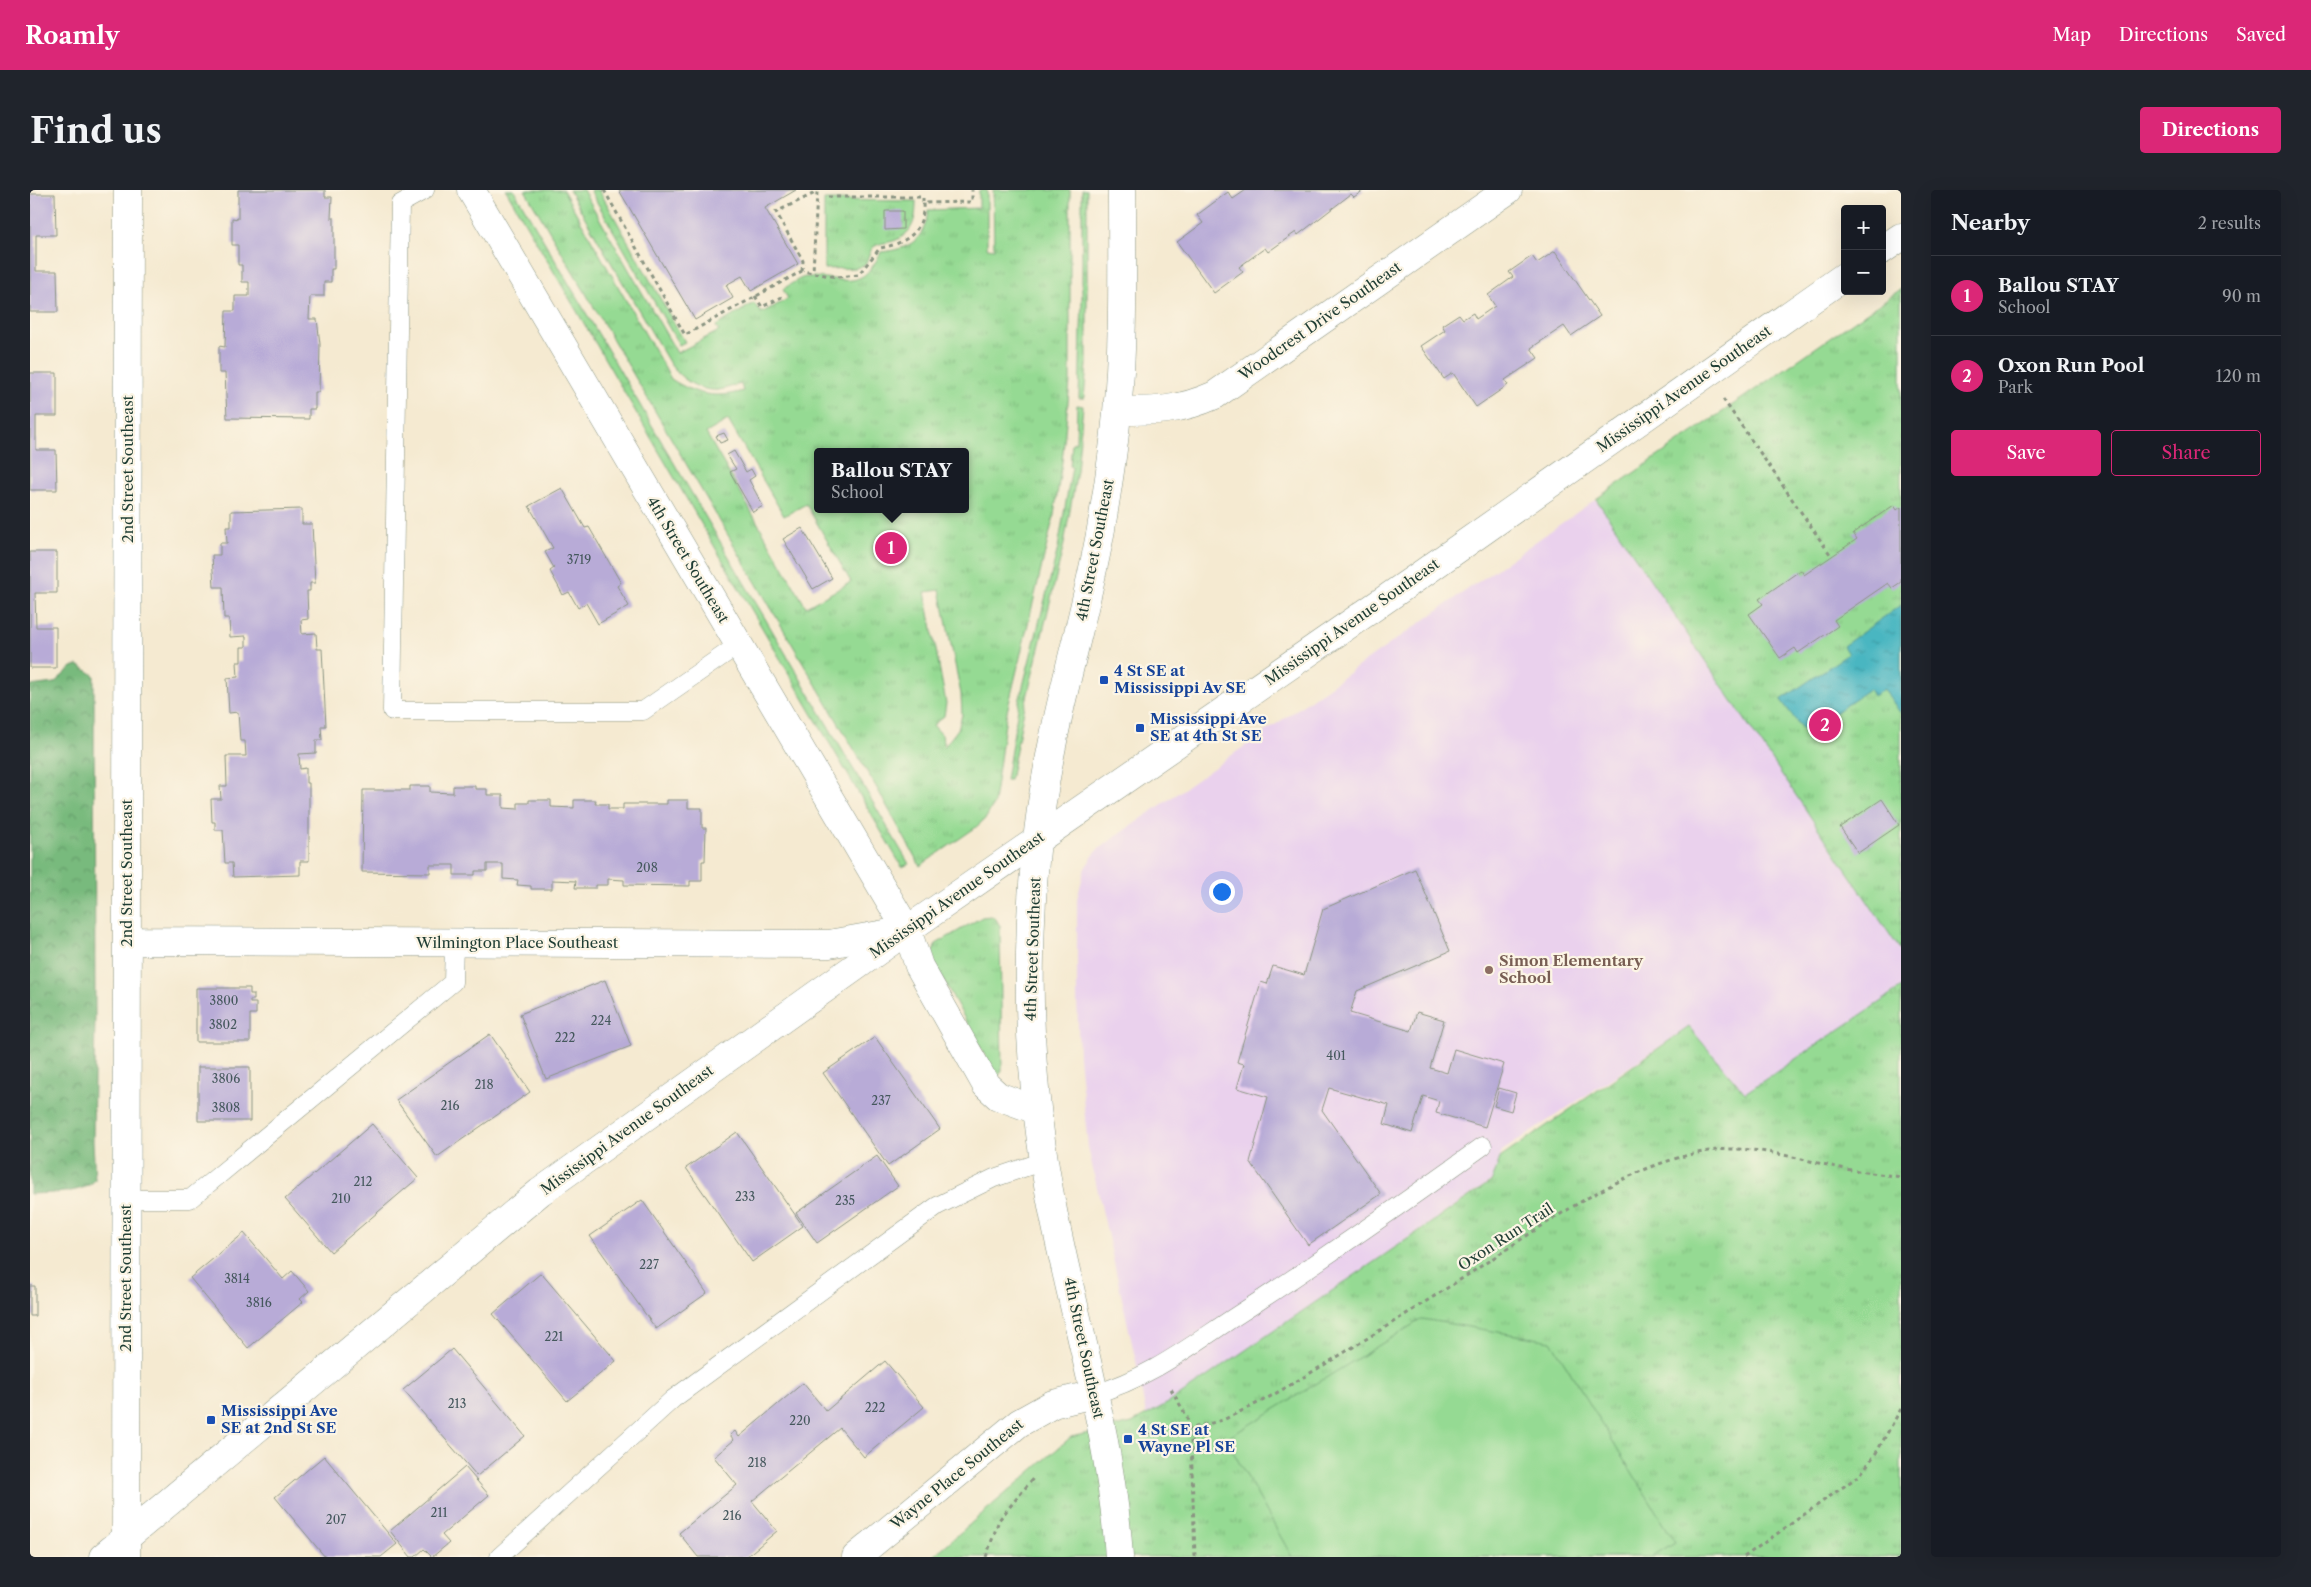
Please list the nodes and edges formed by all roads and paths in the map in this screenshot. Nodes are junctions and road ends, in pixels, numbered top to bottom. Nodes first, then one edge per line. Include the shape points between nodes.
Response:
1 (128, 190) edge
2 (425, 190) edge
3 (471, 190) edge
4 (604, 190) edge
5 (972, 190) edge
6 (1122, 190) edge
7 (1508, 190) edge
8 (828, 197) dead end
9 (923, 203) junction
10 (1901, 237) edge
11 (1886, 247) edge
12 (802, 271) junction
13 (813, 272) junction
14 (1841, 279) edge
15 (755, 296) junction
16 (782, 297) dead end
17 (1706, 374) junction
18 (1118, 410) junction
19 (1832, 557) dead end
20 (738, 645) junction
21 (1038, 839) junction
22 (907, 930) junction
23 (127, 941) junction
24 (454, 942) junction
25 (1036, 1110) junction
26 (1483, 1146) dead end
27 (1044, 1161) junction
28 (1901, 1177) edge
29 (126, 1199) junction
30 (1154, 1369) junction
31 (1094, 1394) junction
32 (1901, 1409) edge
33 (1188, 1429) junction
34 (1147, 1434) dead end
35 (1035, 1476) dead end
36 (126, 1547) edge
37 (103, 1557) edge
38 (499, 1557) edge
39 (856, 1557) edge
40 (986, 1557) edge
41 (1119, 1557) edge
42 (1196, 1557) edge
43 (1744, 1557) edge

1 - 23 street, 2nd Street Southeast
2 - 20 lane via 400,204 392,711 643,711
3 - 20 street, 4th Street Southeast
4 - 15 path via 685,335
5 - 9 path via 972,202
6 - 18 street, 4th Street Southeast
7 - 18 street, Woodcrest Drive Southeast via 1215,395 1191,406 1171,410
8 - 9 path via 923,198
9 - 13 path via 920,223 914,234 898,245 880,248 858,274 837,277
10 - 11 street
12 - 13 path
12 - 13 path via 803,261 776,212 817,192
12 - 15 path
14 - 17 street, Mississippi Avenue Southeast
15 - 16 path via 762,307
17 - 19 path
17 - 21 street, Mississippi Avenue Southeast
18 - 21 street, 4th Street Southeast via 1100,534 1051,750
20 - 22 street, 4th Street Southeast
21 - 22 street, Mississippi Avenue Southeast
21 - 25 street, 4th Street Southeast via 1030,955 1030,1036
22 - 24 street, Wilmington Place Southeast via 829,944
22 - 25 street, 4th Street Southeast via 919,966 986,1085 998,1096
22 - 36 street, Mississippi Avenue Southeast via 540,1192
23 - 24 street, Wilmington Place Southeast
23 - 29 street, 2nd Street Southeast
24 - 29 lane via 453,982 190,1199
25 - 27 street, 4th Street Southeast
26 - 30 lane via 1320,1262
27 - 31 street, 4th Street Southeast
27 - 38 lane via 994,1178 937,1206 673,1399
28 - 33 path, Oxon Run Trail via 1736,1149 1685,1156 1655,1166 1564,1213 1274,1394 1223,1420
29 - 36 street, 2nd Street Southeast
30 - 31 lane via 1137,1379
30 - 33 path via 1174,1393 1187,1417
31 - 39 street, Wayne Place Southeast via 1052,1404 1019,1423
31 - 41 street, 4th Street Southeast via 1110,1469
32 - 43 path via 1860,1474
33 - 34 path, Oxon Run Trail
33 - 42 path
35 - 40 path via 999,1520
36 - 37 street, Mississippi Avenue Southeast

